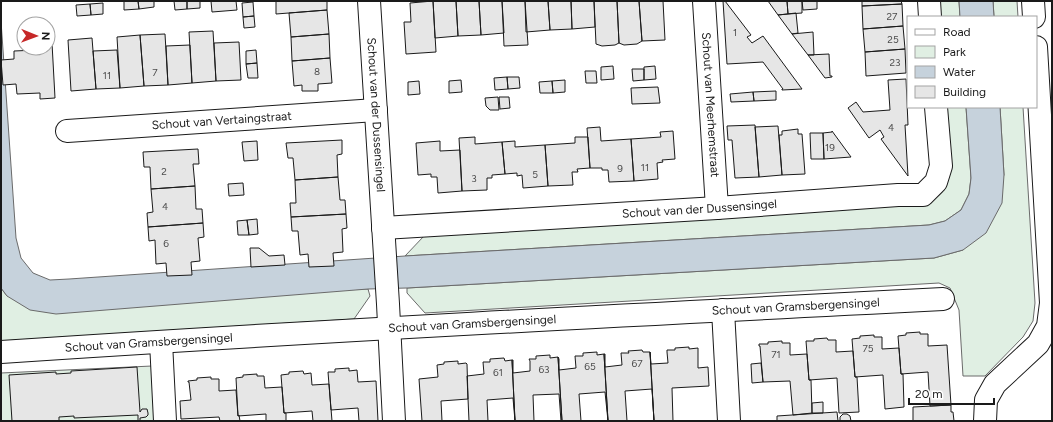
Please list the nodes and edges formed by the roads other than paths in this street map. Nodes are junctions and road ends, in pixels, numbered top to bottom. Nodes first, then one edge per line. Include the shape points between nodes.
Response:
1 (369, 1) edge
2 (704, 1) edge
3 (929, 1) edge
4 (1033, 1) edge
5 (930, 16) edge
6 (1034, 16) edge
7 (1037, 60) edge
8 (936, 108) edge
9 (376, 110) junction
10 (67, 131) dead end
11 (717, 208) junction
12 (1049, 216) edge
13 (384, 238) junction
14 (943, 299) dead end
15 (723, 310) junction
16 (389, 328) junction
17 (161, 342) junction
18 (1, 352) edge
19 (165, 421) edge
20 (394, 421) edge
21 (729, 421) edge
22 (985, 421) edge

1 - 9 street, Schout van der Dussensingel
2 - 11 street, Schout van Meerhemstraat
3 - 5 street
4 - 6 street
7 - 12 street
8 - 11 street, Schout van der Dussensingel via 941,166 936,182 923,195
9 - 10 street, Schout van Vertaingstraat
9 - 13 street, Schout van der Dussensingel
11 - 13 street, Schout van der Dussensingel
12 - 22 street via 1051,303 1048,326 1038,344 995,384 986,400
13 - 16 street, Schout van der Dussensingel
14 - 15 street, Schout van Gramsbergensingel
15 - 16 street, Schout van Gramsbergensingel
15 - 21 street
16 - 17 street, Schout van Gramsbergensingel
16 - 20 street, Schout van der Dussensingel
17 - 18 street, Schout van Gramsbergensingel
17 - 19 street

